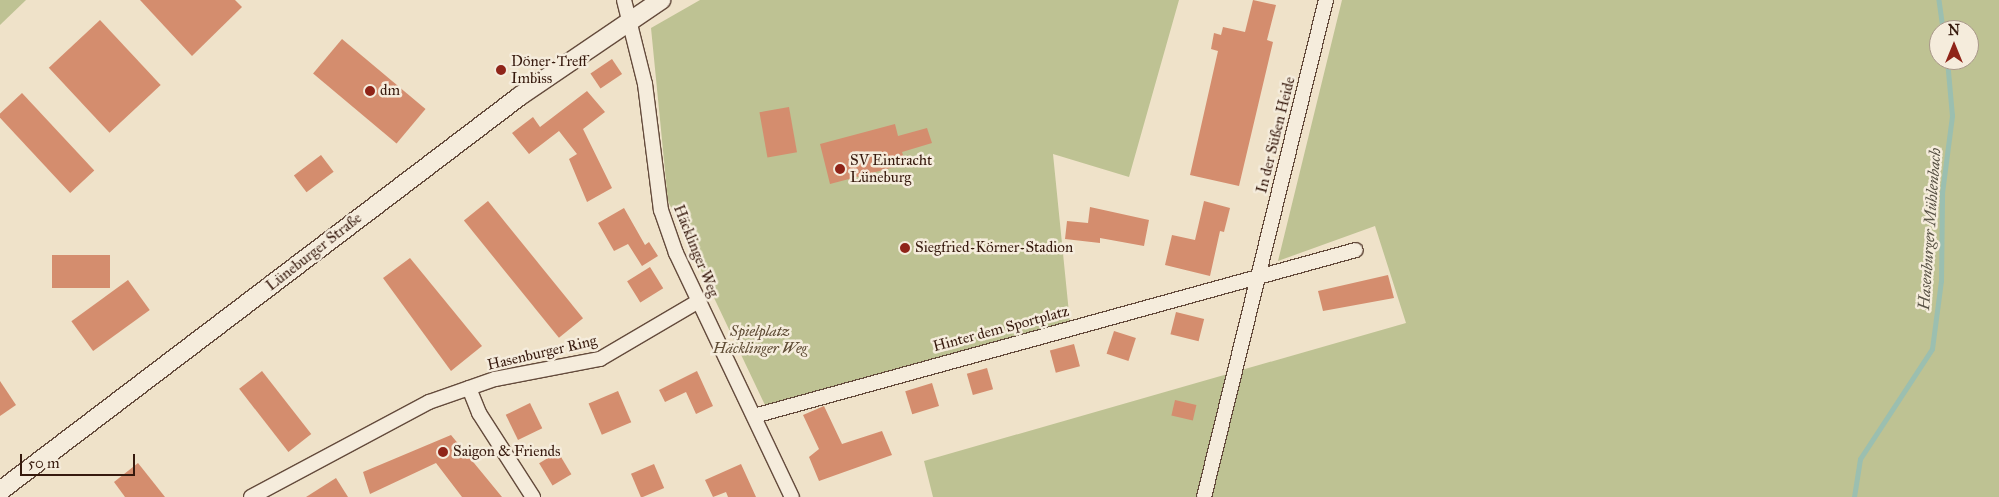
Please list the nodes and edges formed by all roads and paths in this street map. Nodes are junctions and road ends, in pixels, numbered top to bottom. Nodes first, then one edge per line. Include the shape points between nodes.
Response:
1 (624, 0) edge
2 (661, 0) edge
3 (1326, 0) edge
4 (632, 19) junction
5 (1356, 250) dead end
6 (1258, 277) junction
7 (699, 301) junction
8 (469, 388) junction
9 (754, 416) junction
10 (0, 491) edge
11 (251, 497) edge
12 (533, 497) edge
13 (792, 497) edge
14 (1204, 497) edge

1 - 4 street, Häcklinger Weg
2 - 4 street, Lüneburger Straße
3 - 6 street, In der Süßen Heide
4 - 7 street, Häcklinger Weg via 645,84 661,210
4 - 10 street, Lüneburger Straße via 404,183
5 - 6 street
6 - 9 street, Hinter dem Sportplatz
6 - 14 street, In der Süßen Heide
7 - 8 street, Hasenburger Ring via 600,359
7 - 9 street, Häcklinger Weg
8 - 11 street, Hasenburger Ring via 429,402
8 - 12 street via 480,413
9 - 13 street, Häcklinger Weg

